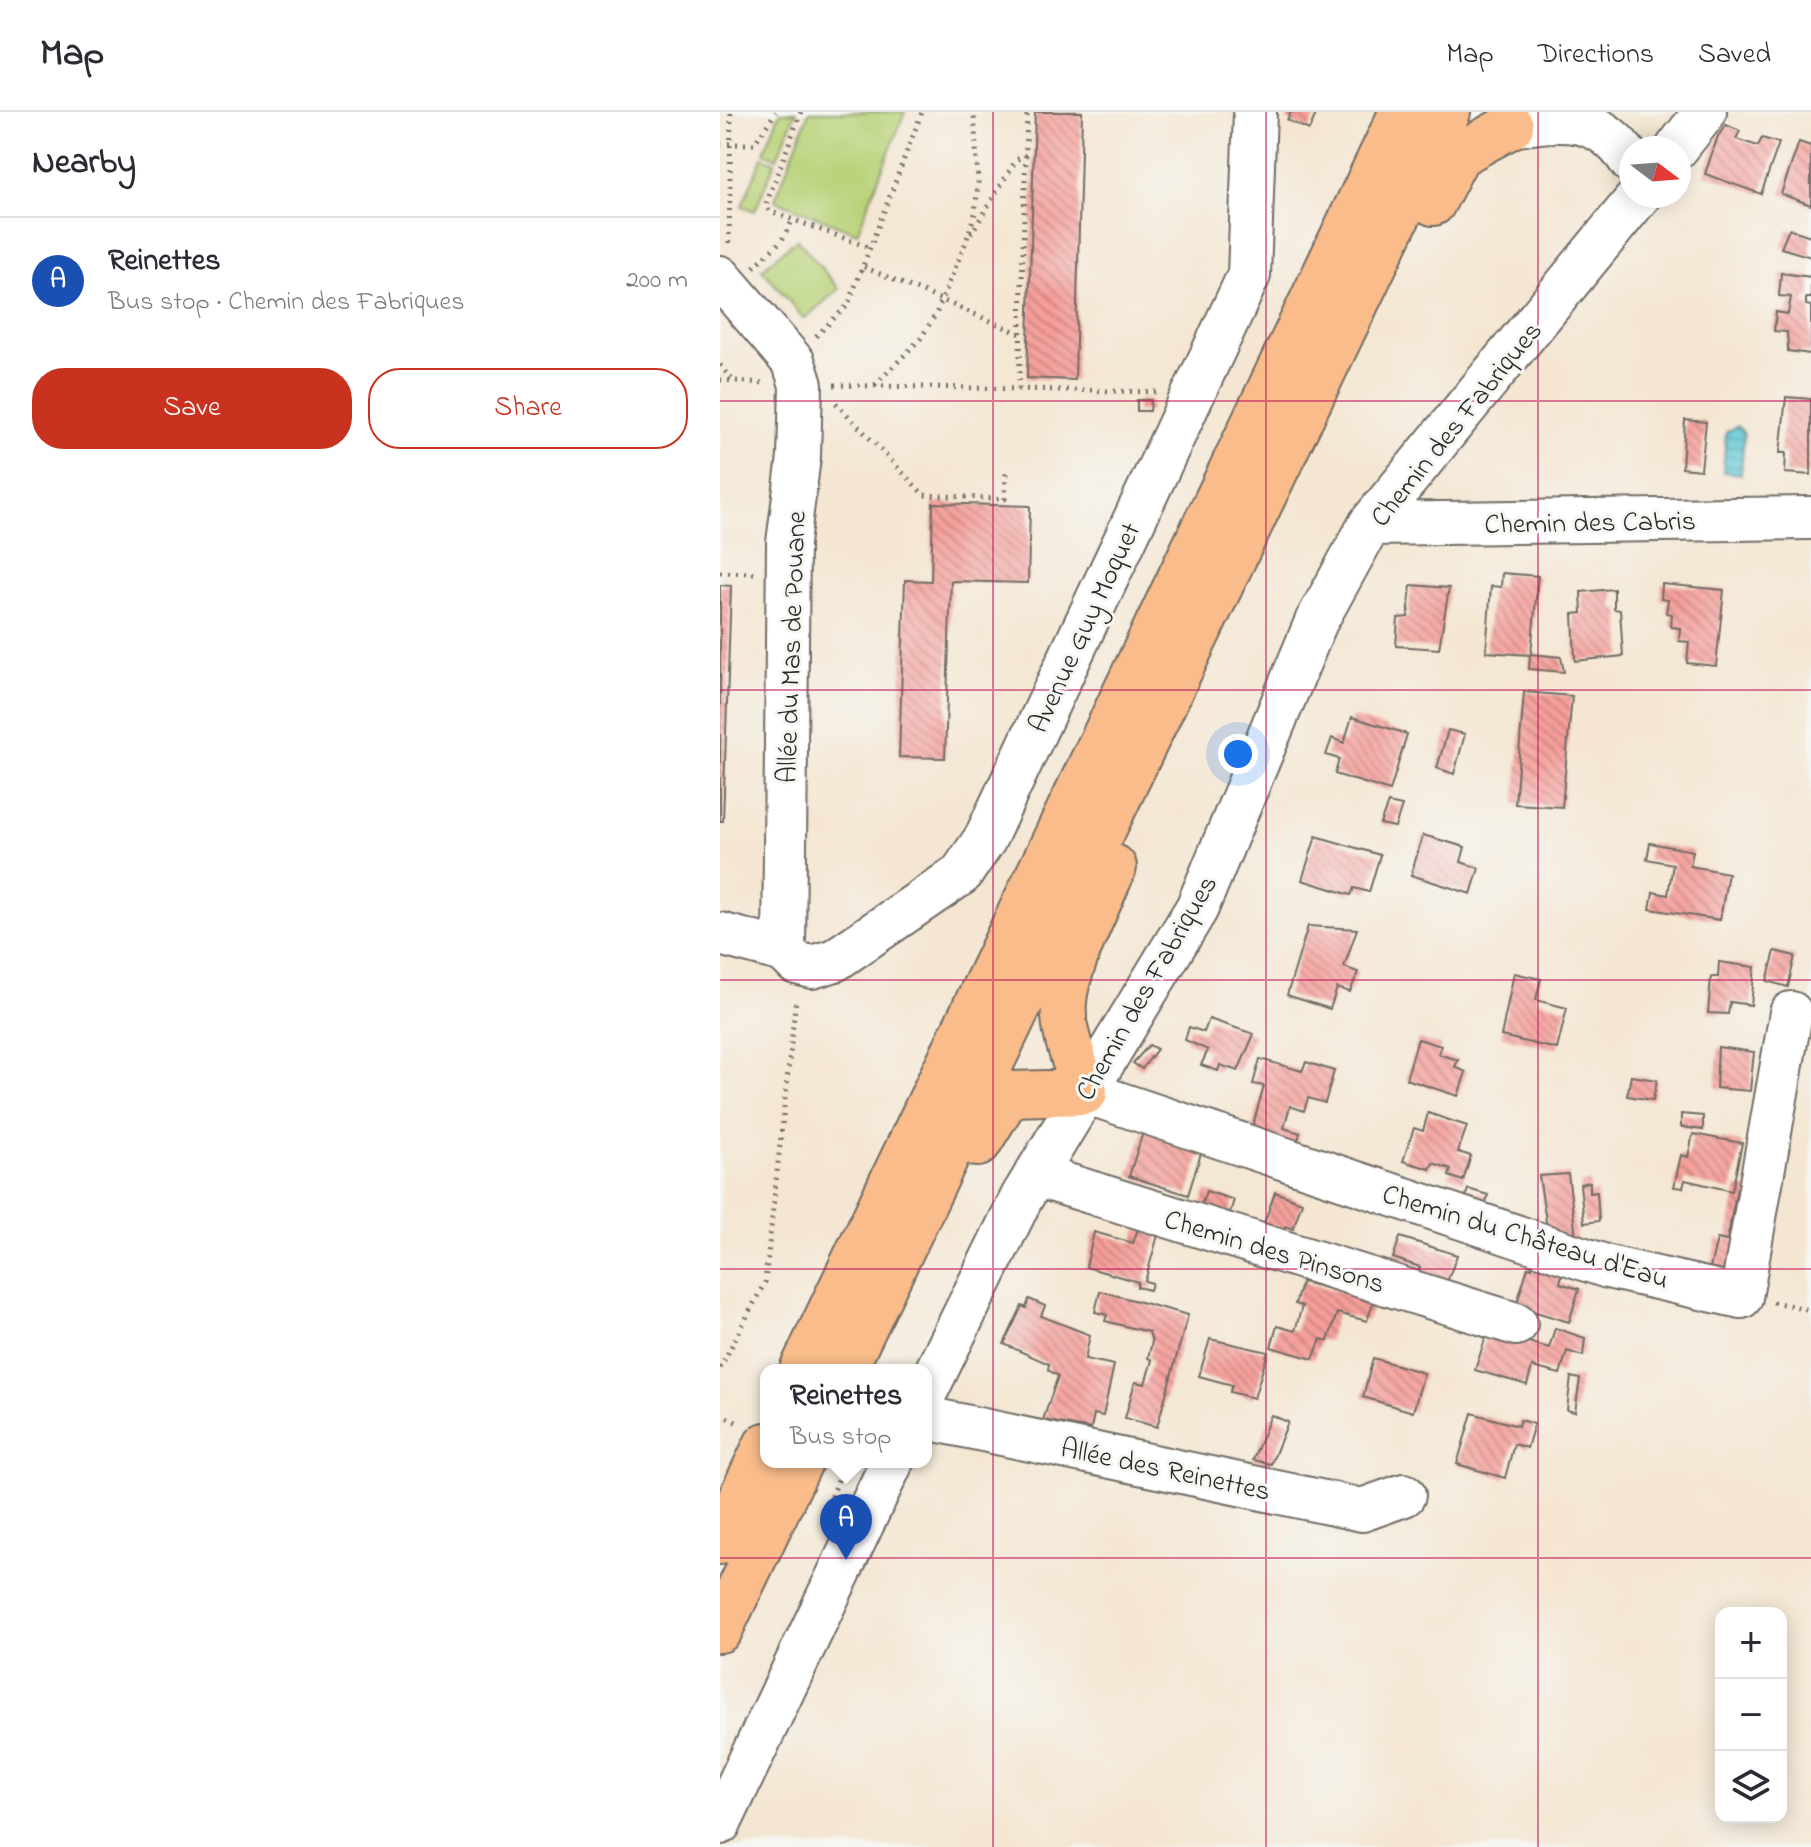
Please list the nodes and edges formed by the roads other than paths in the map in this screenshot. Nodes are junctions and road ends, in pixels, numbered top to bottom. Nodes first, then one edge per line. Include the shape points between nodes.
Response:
1 (1255, 112) edge
2 (1402, 112) edge
3 (1448, 112) edge
4 (1705, 112) edge
5 (1514, 119) edge
6 (1686, 136) edge
7 (1619, 143) edge
8 (1629, 208) edge
9 (732, 264) edge
10 (1301, 416) junction
11 (1271, 479) junction
12 (1811, 518) edge
13 (1370, 524) junction
14 (720, 934) edge
15 (790, 957) junction
16 (1791, 1013) dead end
17 (1085, 1092) junction
18 (1035, 1175) junction
19 (1516, 1324) dead end
20 (805, 1364) edge
21 (847, 1364) edge
22 (857, 1364) edge
23 (932, 1380) edge
24 (932, 1419) edge
25 (760, 1458) edge
26 (799, 1468) edge
27 (889, 1468) edge
28 (1404, 1495) dead end
29 (720, 1542) edge
30 (720, 1630) edge
31 (720, 1823) edge

1 - 15 street, Avenue Guy Moquet via 1249,275 985,839 961,874 835,960 812,967
2 - 20 highway
3 - 10 highway
4 - 6 street
5 - 7 street via 1567,118
5 - 10 highway via 1458,155 1401,265
8 - 13 street, Chemin des Fabriques
9 - 15 street, Allée du Mas de Pouane via 809,384 788,543
10 - 11 highway
11 - 17 highway via 1071,973 1064,1001 1067,1037
11 - 21 highway
12 - 13 street, Chemin des Cabris
13 - 17 street, Chemin des Fabriques via 1316,622 1197,908
14 - 15 street, Avenue Guy Moquet
16 - 17 street, Chemin du Château d'Eau via 1741,1297 1608,1267
17 - 18 street, Chemin des Fabriques
17 - 22 highway via 1009,1094
18 - 19 street, Chemin des Pinsons
18 - 23 street, Chemin des Fabriques
24 - 28 street, Allée des Reinettes via 1362,1510
25 - 29 highway
26 - 30 highway
27 - 31 street

